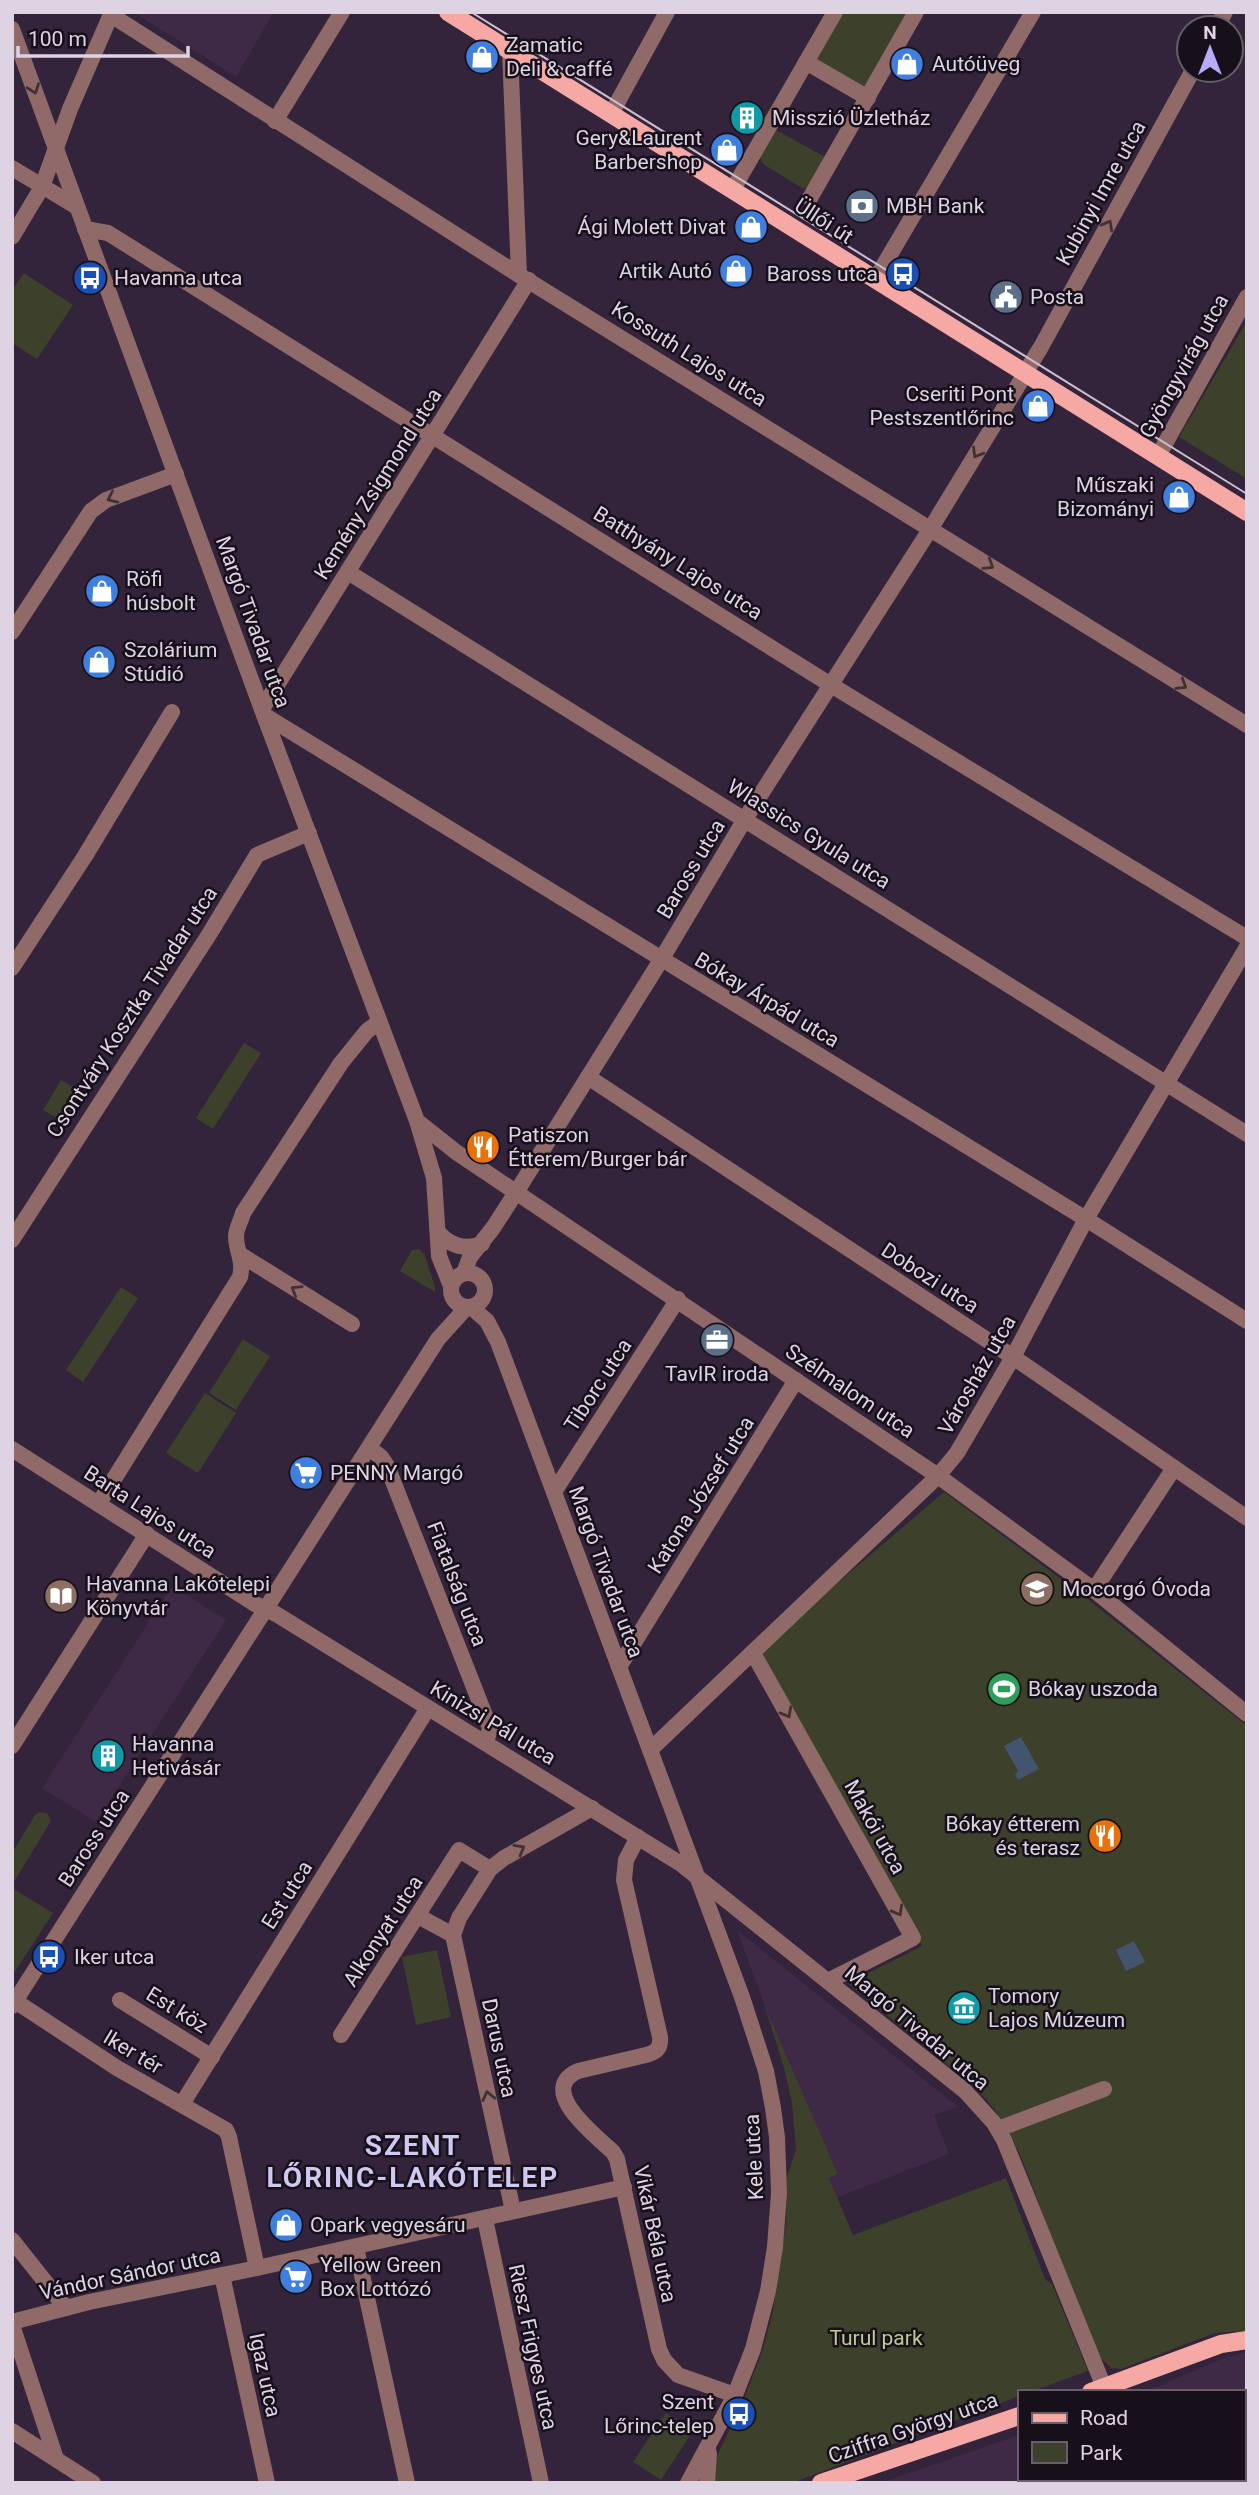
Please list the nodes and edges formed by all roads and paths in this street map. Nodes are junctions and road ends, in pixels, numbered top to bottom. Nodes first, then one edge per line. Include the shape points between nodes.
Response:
1 (342, 12) edge
2 (448, 12) edge
3 (667, 12) edge
4 (835, 12) edge
5 (916, 12) edge
6 (1033, 12) edge
7 (112, 14) edge
8 (12, 29) edge
9 (510, 51) junction
10 (806, 62) junction
11 (1185, 84) edge
12 (868, 98) junction
13 (611, 114) junction
14 (275, 121) junction
15 (56, 149) junction
16 (12, 168) edge
17 (42, 187) junction
18 (733, 190) junction
19 (810, 198) dead end
20 (77, 207) junction
21 (86, 229) junction
22 (12, 237) edge
23 (524, 278) junction
24 (875, 280) junction
25 (1247, 297) edge
26 (1025, 373) junction
27 (434, 435) junction
28 (1158, 456) junction
29 (176, 474) junction
30 (1247, 512) edge
31 (931, 528) junction
32 (348, 572) junction
33 (12, 632) edge
34 (831, 685) junction
35 (172, 712) dead end
36 (263, 712) junction
37 (1247, 725) edge
38 (745, 819) junction
39 (309, 833) junction
40 (1247, 938) edge
41 (1247, 947) edge
42 (661, 960) junction
43 (12, 968) edge
44 (379, 1022) junction
45 (588, 1077) junction
46 (1167, 1082) junction
47 (417, 1121) junction
48 (1247, 1133) edge
49 (517, 1191) junction
50 (1086, 1219) junction
51 (438, 1232) junction
52 (12, 1240) edge
53 (482, 1244) junction
54 (241, 1255) junction
55 (462, 1281) junction
56 (485, 1294) junction
57 (678, 1299) junction
58 (469, 1307) junction
59 (1247, 1321) edge
60 (352, 1324) dead end
61 (438, 1339) junction
62 (498, 1342) junction
63 (1013, 1357) junction
64 (796, 1380) junction
65 (369, 1448) junction
66 (12, 1449) edge
67 (1174, 1468) junction
68 (938, 1476) junction
69 (554, 1492) junction
70 (99, 1503) junction
71 (1247, 1518) edge
72 (147, 1534) junction
73 (1094, 1590) junction
74 (266, 1609) junction
75 (753, 1653) junction
76 (619, 1667) junction
77 (428, 1708) junction
78 (1246, 1712) edge
79 (486, 1743) junction
80 (12, 1746) edge
81 (650, 1750) junction
82 (592, 1808) junction
83 (675, 1818) junction
84 (642, 1840) junction
85 (490, 1870) junction
86 (697, 1875) junction
87 (418, 1916) junction
88 (453, 1935) junction
89 (828, 1981) junction
90 (120, 2000) dead end
91 (14, 2004) edge
92 (341, 2035) dead end
93 (212, 2057) junction
94 (1104, 2090) dead end
95 (182, 2104) junction
96 (998, 2129) junction
97 (624, 2188) junction
98 (513, 2211) junction
99 (485, 2219) junction
100 (12, 2240) edge
101 (356, 2247) junction
102 (257, 2268) junction
103 (222, 2275) junction
104 (66, 2308) junction
105 (12, 2323) edge
106 (1247, 2340) edge
107 (1100, 2390) edge
108 (735, 2395) junction
109 (40, 2410) junction
110 (1018, 2416) edge
111 (14, 2436) edge
112 (713, 2437) junction
113 (56, 2459) junction
114 (93, 2483) edge
115 (267, 2483) edge
116 (407, 2483) edge
117 (541, 2483) edge
118 (688, 2483) edge
119 (707, 2483) edge
120 (821, 2483) edge

1 - 14 street
2 - 9 main road, Üllői út
3 - 13 street
4 - 10 street
5 - 12 street
6 - 24 street
7 - 14 street, Kossuth Lajos utca
7 - 15 street
8 -> 15 street, Margó Tivadar utca
9 - 13 main road, Üllői út
9 - 23 street
10 - 12 street
10 - 18 street
26 -> 11 street, Kubinyi Imre utca
12 - 19 street
13 - 18 main road, Üllői út
14 - 23 street, Kossuth Lajos utca
15 - 17 street
15 - 20 street, Margó Tivadar utca
16 - 17 street
17 - 20 street
17 - 22 street
18 - 24 main road, Üllői út
20 - 21 street, Margó Tivadar utca
21 - 27 street, Batthyány Lajos utca via 108,233
21 - 29 street, Margó Tivadar utca
23 - 27 street, Kemény Zsigmond utca
23 - 31 street, Kossuth Lajos utca
24 - 26 main road, Üllői út
25 - 28 street, Gyöngyvirág utca
26 - 28 main road, Üllői út
26 -> 31 street, Baross utca
27 - 32 street, Kemény Zsigmond utca
27 - 34 street, Batthyány Lajos utca
28 - 30 main road, Üllői út
29 -> 33 street via 106,499 91,511
29 - 36 street, Margó Tivadar utca
31 - 34 street, Baross utca
31 -> 37 street, Kossuth Lajos utca
32 - 36 street, Kemény Zsigmond utca
32 - 38 street, Wlassics Gyula utca
34 - 38 street, Baross utca
34 - 40 street, Batthyány Lajos utca
35 - 43 street
36 - 39 street, Margó Tivadar utca
36 - 42 street, Bókay Árpád utca
38 - 42 street, Baross utca
38 - 46 street, Wlassics Gyula utca
39 - 44 street, Margó Tivadar utca
39 - 52 street, Csontváry Kosztka Tivadar utca via 257,855
41 - 46 street, Városház utca
42 - 45 street, Baross utca
42 - 50 street, Bókay Árpád utca
44 - 47 street, Margó Tivadar utca
44 - 54 street via 341,1063 243,1213 236,1233
45 - 49 street, Baross utca
45 - 63 street, Dobozi utca
46 - 48 street, Wlassics Gyula utca
46 - 50 street, Városház utca
47 - 49 street, Szélmalom utca
47 - 51 street, Margó Tivadar utca via 434,1178
49 - 53 street, Baross utca
49 - 57 street, Szélmalom utca
50 - 59 street, Bókay Árpád utca
50 - 63 street, Városház utca
51 - 53 street via 455,1245
51 - 55 street, Margó Tivadar utca
53 - 55 street, Baross utca via 470,1257
60 -> 54 street
54 - 70 street via 240,1277
55 - 56 street, Margó Tivadar utca via 485,1285
55 - 58 street, Margó Tivadar utca via 458,1303
55 - 61 street, Baross utca
56 - 58 street, Baross utca
56 - 62 street, Margó Tivadar utca via 495,1315
57 - 64 street, Szélmalom utca
57 - 69 street, Tiborc utca
58 - 61 street, Baross utca
58 - 62 street, Margó Tivadar utca via 487,1321
61 - 65 street, Baross utca
62 - 69 street, Margó Tivadar utca
63 - 67 street, Dobozi utca
63 - 68 street, Városház utca via 957,1453
64 - 68 street, Szélmalom utca
64 - 76 street, Katona József utca
65 - 74 street, Baross utca
65 - 79 street, Fiatalság utca via 387,1466 490,1727
66 - 70 street, Barta Lajos utca
67 - 71 street, Dobozi utca
67 - 73 street
68 - 73 street, Szélmalom utca
68 - 75 street, Városház utca
69 - 76 street, Margó Tivadar utca
70 - 72 street, Barta Lajos utca
72 - 74 street, Barta Lajos utca
72 - 80 street
73 - 78 street, Szélmalom utca
74 - 77 street, Kinizsi Pál utca
74 - 91 street, Baross utca
75 - 81 street, Városház utca
75 -> 89 street, Makói utca via 913,1938
76 - 81 street, Margó Tivadar utca
77 - 79 street, Kinizsi Pál utca
77 - 93 street, Est utca
79 - 82 street, Kinizsi Pál utca
81 - 83 street, Margó Tivadar utca
82 - 84 street, Kinizsi Pál utca
85 -> 82 street
83 - 84 street via 671,1839 658,1844
83 - 86 street, Margó Tivadar utca
84 - 86 street, Kinizsi Pál utca
84 - 97 street, Vikár Béla utca via 626,1860 624,1880 659,2048 578,2071 562,2088 572,2111 613,2152
85 - 87 street, Alkonyat utca via 459,1850
85 - 88 street
86 - 89 street, Margó Tivadar utca
86 - 108 street, Kele utca via 766,2071 777,2137 779,2193 772,2272 763,2316
87 - 88 street
87 - 92 street, Alkonyat utca
98 -> 88 street, Darus utca
89 - 96 street, Margó Tivadar utca via 965,2091
90 - 93 street, Est köz
91 - 95 street, Iker tér
93 - 95 street, Est utca
94 - 96 street
95 - 102 street, Iker tér via 226,2130
96 - 107 street, Margó Tivadar utca
97 - 98 street, Vándor Sándor utca
97 - 108 street, Vikár Béla utca via 664,2360 678,2375
98 - 99 street, Vándor Sándor utca
99 - 101 street, Vándor Sándor utca
99 - 117 street, Riesz Frigyes utca
100 - 104 street
101 - 102 street, Vándor Sándor utca
101 - 116 street
102 - 103 street, Vándor Sándor utca
103 - 104 street, Vándor Sándor utca
103 - 115 street, Igaz utca
104 - 105 street, Vándor Sándor utca
105 - 109 street, Vándor Sándor utca
106 - 107 main road via 1221,2344
108 - 112 street, Kele utca
109 - 111 street via 35,2427
109 - 113 street, Vándor Sándor utca
110 - 120 main road, Cziffra György utca
111 - 113 street
112 - 118 street, Kele utca
112 - 119 street, Kele utca
113 - 114 street

